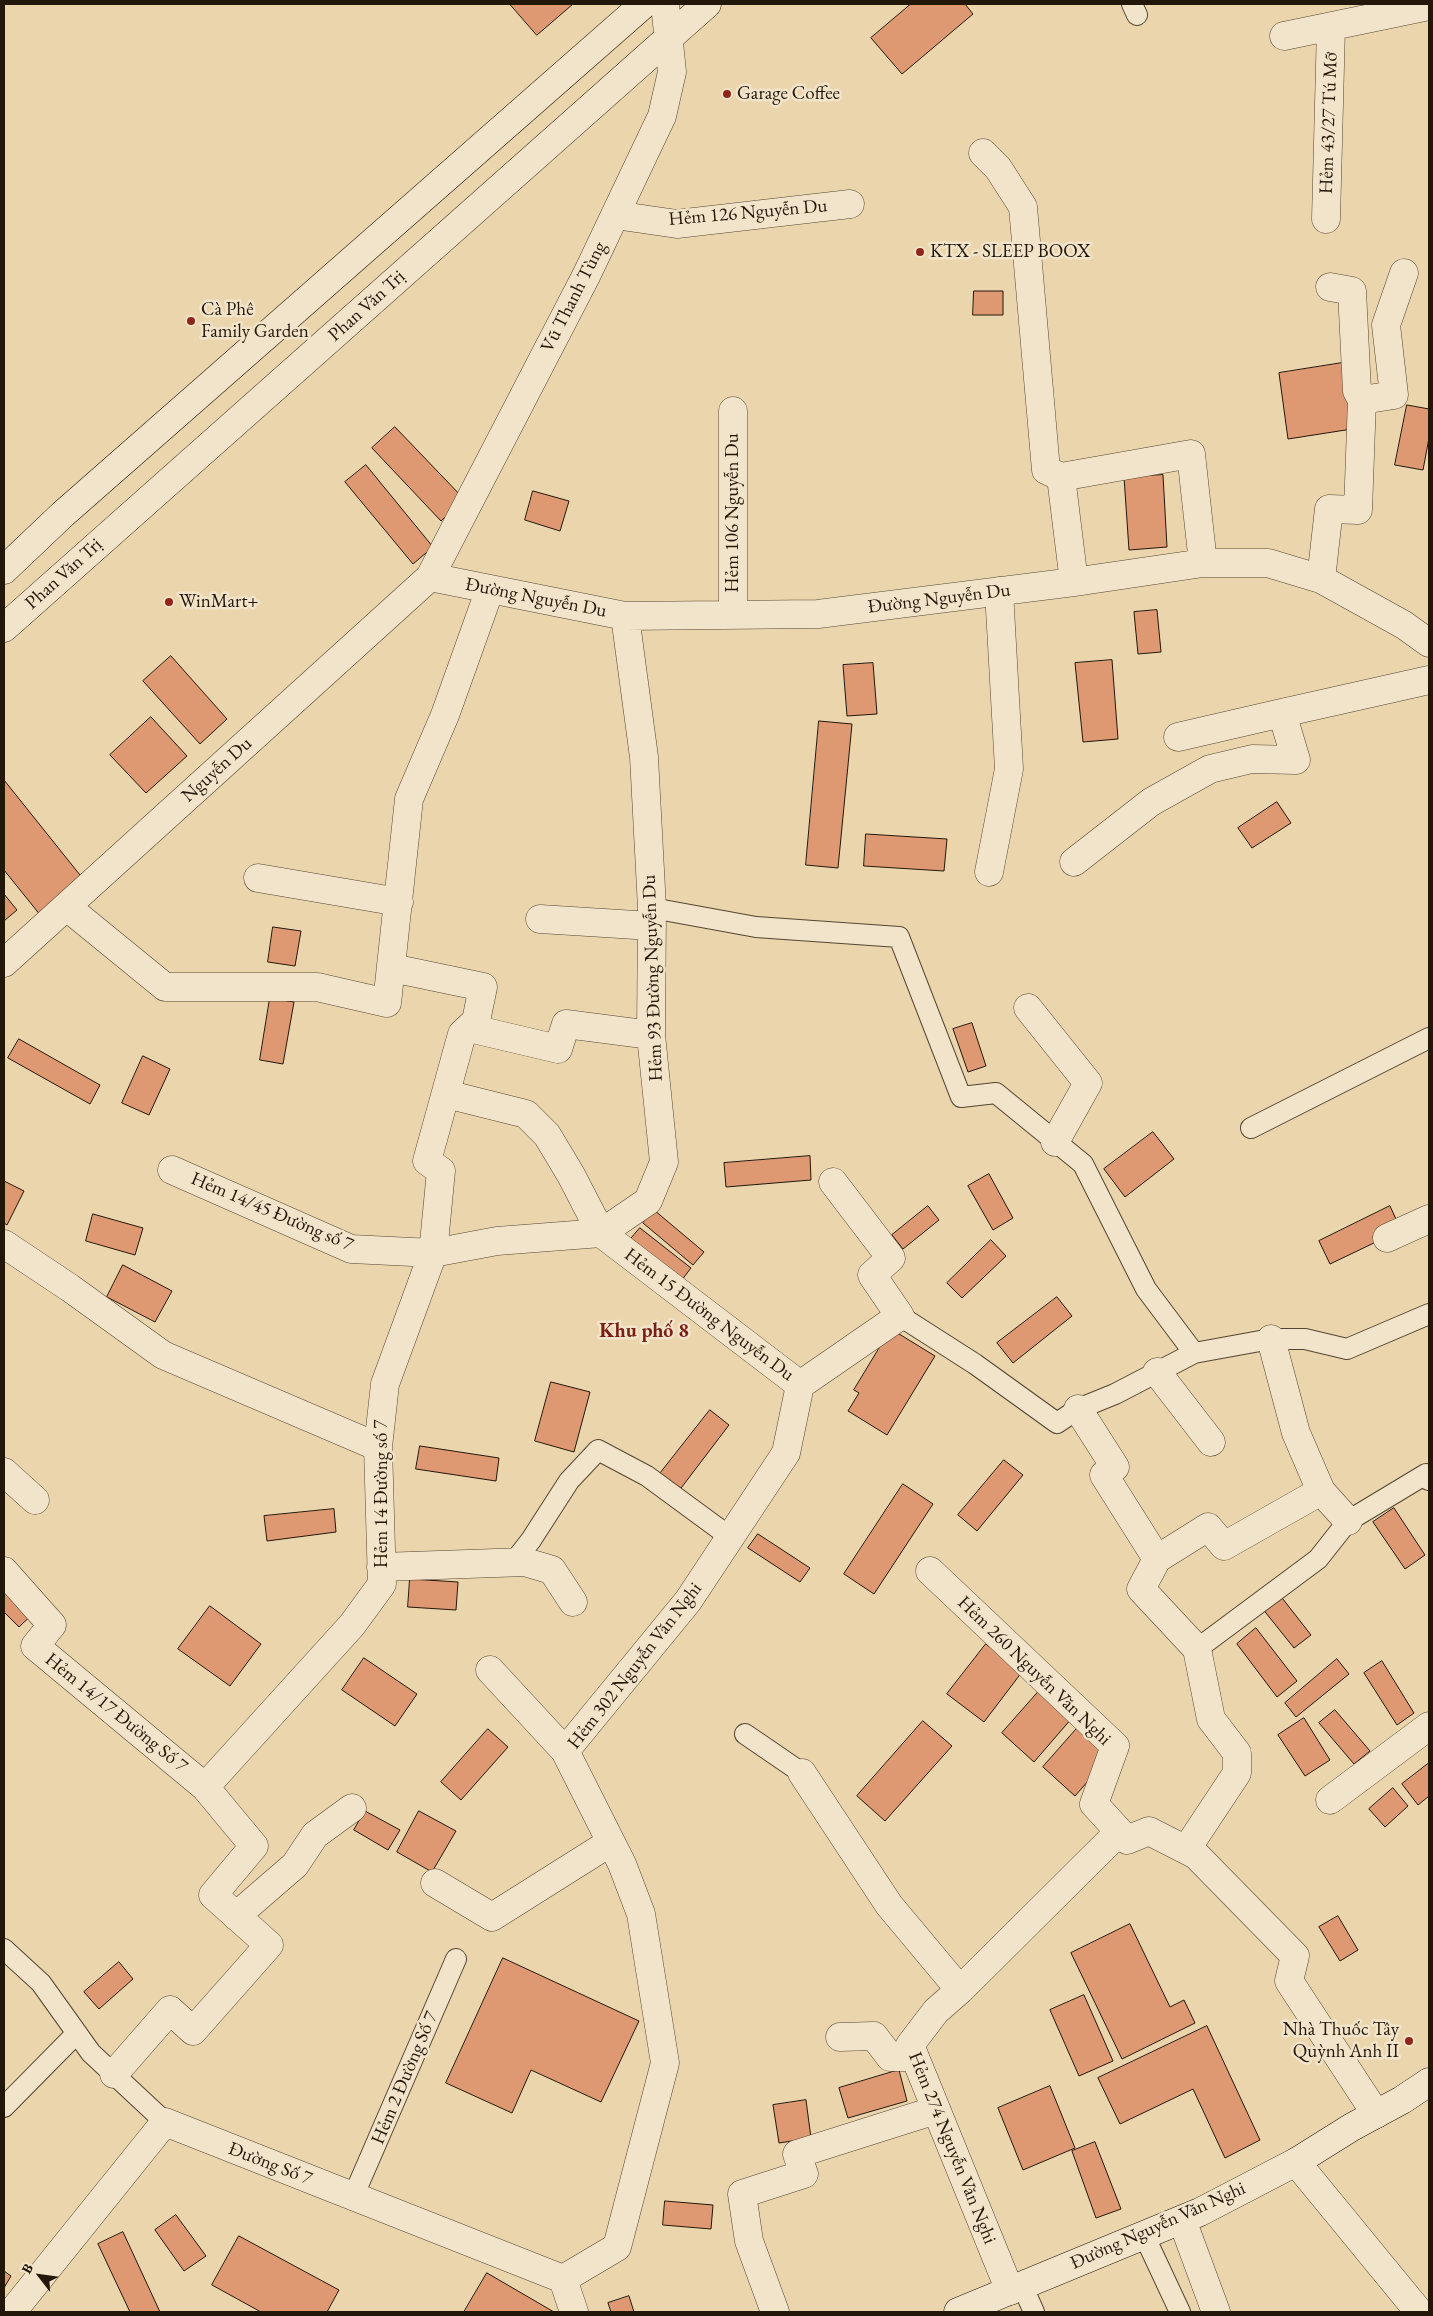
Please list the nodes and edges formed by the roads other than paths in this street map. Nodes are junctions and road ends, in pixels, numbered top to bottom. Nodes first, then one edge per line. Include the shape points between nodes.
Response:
1 (644, 4) edge
2 (665, 4) edge
3 (707, 4) edge
4 (1429, 6) edge
5 (1331, 27) junction
6 (1284, 36) dead end
7 (670, 37) junction
8 (983, 153) dead end
9 (850, 204) dead end
10 (615, 215) junction
11 (1326, 219) dead end
12 (1404, 273) dead end
13 (1330, 287) dead end
14 (1362, 400) junction
15 (733, 411) dead end
16 (1061, 477) junction
17 (1203, 563) junction
18 (4, 570) edge
19 (430, 577) junction
20 (1321, 579) junction
21 (1074, 582) junction
22 (490, 589) junction
23 (999, 591) junction
24 (733, 615) junction
25 (624, 616) junction
26 (4, 628) edge
27 (1429, 643) edge
28 (1429, 680) edge
29 (1282, 713) junction
30 (1178, 737) dead end
31 (1074, 862) dead end
32 (988, 872) dead end
33 (258, 878) dead end
34 (399, 902) junction
35 (67, 907) junction
36 (652, 917) junction
37 (540, 919) dead end
38 (4, 963) edge
39 (392, 968) junction
40 (1028, 1008) dead end
41 (469, 1028) junction
42 (651, 1035) junction
43 (1429, 1038) edge
44 (446, 1094) junction
45 (1251, 1128) dead end
46 (1056, 1142) junction
47 (172, 1170) dead end
48 (833, 1182) dead end
49 (1429, 1219) edge
50 (601, 1233) junction
51 (1387, 1238) dead end
52 (4, 1244) edge
53 (433, 1253) junction
54 (1429, 1314) edge
55 (900, 1316) junction
56 (1271, 1339) junction
57 (1194, 1353) junction
58 (1157, 1372) junction
59 (800, 1385) junction
60 (1078, 1409) junction
61 (1211, 1442) dead end
62 (378, 1447) junction
63 (4, 1472) edge
64 (1429, 1480) edge
65 (1321, 1491) junction
66 (35, 1500) dead end
67 (1348, 1522) junction
68 (730, 1537) junction
69 (1157, 1559) junction
70 (512, 1563) junction
71 (381, 1567) junction
72 (4, 1571) edge
73 (930, 1571) dead end
74 (573, 1602) dead end
75 (1197, 1649) junction
76 (490, 1670) dead end
77 (1429, 1726) edge
78 (745, 1734) dead end
79 (565, 1751) junction
80 (802, 1774) joint
81 (205, 1787) junction
82 (1330, 1800) dead end
83 (352, 1808) dead end
84 (1119, 1832) junction
85 (611, 1842) junction
86 (1186, 1850) junction
87 (435, 1883) dead end
88 (236, 1916) junction
89 (4, 1949) edge
90 (456, 1960) dead end
91 (960, 1990) junction
92 (77, 2033) junction
93 (840, 2037) dead end
94 (914, 2057) junction
95 (114, 2074) junction
96 (1429, 2082) edge
97 (4, 2107) edge
98 (936, 2110) junction
99 (1376, 2114) junction
100 (164, 2122) junction
101 (1296, 2162) junction
102 (353, 2197) junction
103 (1182, 2220) junction
104 (1144, 2235) junction
105 (563, 2279) junction
106 (1016, 2288) junction
107 (12, 2312) edge
108 (574, 2312) edge
109 (775, 2312) edge
110 (958, 2312) edge
111 (1034, 2312) edge
112 (1180, 2312) edge
113 (1216, 2312) edge
114 (1419, 2312) edge

1 - 18 street via 63,514
2 - 7 street, Vũ Thanh Tùng
3 - 7 street, Phan Văn Trị
4 - 5 street
5 - 6 street
5 - 11 street, Hẻm 43/27 Tú Mỡ
7 - 10 street, Vũ Thanh Tùng via 672,72 662,116
7 - 26 street, Phan Văn Trị
8 - 16 street via 998,168 1023,207 1046,470
9 - 10 street, Hẻm 126 Nguyễn Du via 677,224
10 - 19 street, Vũ Thanh Tùng
12 - 14 street via 1386,324 1394,395
13 - 14 street via 1352,292 1357,391
14 - 20 street via 1358,510 1329,510
15 - 24 street, Hẻm 106 Nguyễn Du
16 - 17 street via 1191,454
16 - 21 street
17 - 20 street, Đường Nguyễn Du via 1268,563
17 - 21 street, Đường Nguyễn Du
19 - 22 street, Đường Nguyễn Du
19 - 35 street, Nguyễn Du
20 - 27 street, Đường Nguyễn Du via 1404,625
21 - 23 street, Đường Nguyễn Du
22 - 25 street, Đường Nguyễn Du
22 - 34 street via 445,715 409,799
23 - 24 street, Đường Nguyễn Du via 818,614
23 - 32 street via 1009,769
24 - 25 street, Đường Nguyễn Du
25 - 36 street, Hẻm 93 Đường Nguyễn Du via 644,757
28 - 29 street
29 - 30 street
29 - 31 street via 1296,760 1252,759 1210,769 1151,802
33 - 34 street
34 - 39 street
35 - 38 street, Nguyễn Du
35 - 39 street via 165,987 317,987 387,1003
36 - 37 street
36 - 42 street, Hẻm 93 Đường Nguyễn Du
36 - 46 lane via 899,937 961,1097 996,1093
39 - 41 street, Hẻm 14 Đường số 7 via 483,987 476,1022
40 - 46 street via 1088,1083
41 - 42 street via 558,1049 566,1024
41 - 44 street, Hẻm 14 Đường số 7 via 462,1034
42 - 50 street, Hẻm 93 Đường Nguyễn Du via 664,1162 648,1201
43 - 45 lane
44 - 50 street via 526,1114 547,1135
44 - 53 street, Hẻm 14 Đường số 7 via 427,1161 441,1171
46 - 57 lane via 1083,1164 1146,1289
47 - 53 street, Hẻm 14/45 Đường số 7 via 351,1249
48 - 55 street via 892,1258 872,1276
49 - 51 street
50 - 53 street, Hẻm 93 Đường Nguyễn Du via 497,1241
50 - 59 street, Hẻm 15 Đường Nguyễn Du
52 - 62 street via 163,1356
53 - 62 street, Hẻm 14 Đường số 7 via 385,1384
54 - 56 lane via 1347,1349 1305,1339
55 - 59 street, Hẻm 15 Đường Nguyễn Du
55 - 60 lane via 975,1364 1057,1423
56 - 57 lane
56 - 65 street via 1296,1433
57 - 58 lane
58 - 60 lane
58 - 61 street
59 - 68 street, Hẻm 302 Nguyễn Văn Nghi via 786,1453
60 - 69 street via 1115,1467 1104,1476
62 - 71 street, Hẻm 14 Đường số 7
63 - 66 street
64 - 67 lane via 1426,1474
65 - 67 street
65 - 69 street via 1224,1546 1208,1526
67 - 75 lane via 1318,1559
68 - 70 lane via 647,1476 598,1450 569,1481
68 - 79 street, Hẻm 302 Nguyễn Văn Nghi via 688,1600
69 - 75 street via 1141,1589
70 - 71 street
70 - 74 street via 525,1562 552,1570
71 - 81 street, Hẻm 14 Đường số 7 via 382,1584 352,1625
72 - 81 street, Hẻm 14/17 Đường Số 7 via 52,1625 34,1646
73 - 84 street, Hẻm 260 Nguyễn Văn Nghi via 1115,1746 1094,1804
75 - 86 street via 1211,1719 1237,1752 1237,1773
76 - 79 street
77 - 82 street
78 - 80 lane
79 - 85 street, Hẻm 302 Nguyễn Văn Nghi
80 - 91 street via 889,1905
81 - 88 street via 254,1846 213,1895
83 - 88 street via 315,1835 295,1865
84 - 86 street via 1127,1840 1149,1831
84 - 91 street
85 - 87 street via 492,1917
85 - 105 street, Hẻm 302 Nguyễn Văn Nghi via 641,1914 665,2063 617,2247
86 - 99 street via 1196,1855 1295,1956 1288,1981
88 - 95 street via 269,1945 192,2031 170,2010
89 - 92 lane, Đường Số 7 via 41,1983
90 - 102 lane, Hẻm 2 Đường Số 7
91 - 94 street, Hẻm 274 Nguyễn Văn Nghi via 936,2011 910,2046
92 - 95 lane, Đường Số 7 via 91,2053
92 - 97 lane
93 - 94 street via 874,2036 890,2057
94 - 98 street, Hẻm 274 Nguyễn Văn Nghi
95 - 100 lane, Đường Số 7
96 - 99 street, Đường Nguyễn Văn Nghi
98 - 106 street, Hẻm 274 Nguyễn Văn Nghi
98 - 109 street via 797,2154 804,2174 742,2194 749,2241
99 - 101 street, Đường Nguyễn Văn Nghi
100 - 102 street, Đường Số 7
100 - 107 street
101 - 103 street, Đường Nguyễn Văn Nghi
101 - 114 street
102 - 105 street, Đường Số 7
103 - 104 street, Đường Nguyễn Văn Nghi
103 - 113 street
104 - 106 street, Đường Nguyễn Văn Nghi
104 - 112 lane
105 - 108 street
106 - 110 street, Đường Nguyễn Văn Nghi
106 - 111 lane

